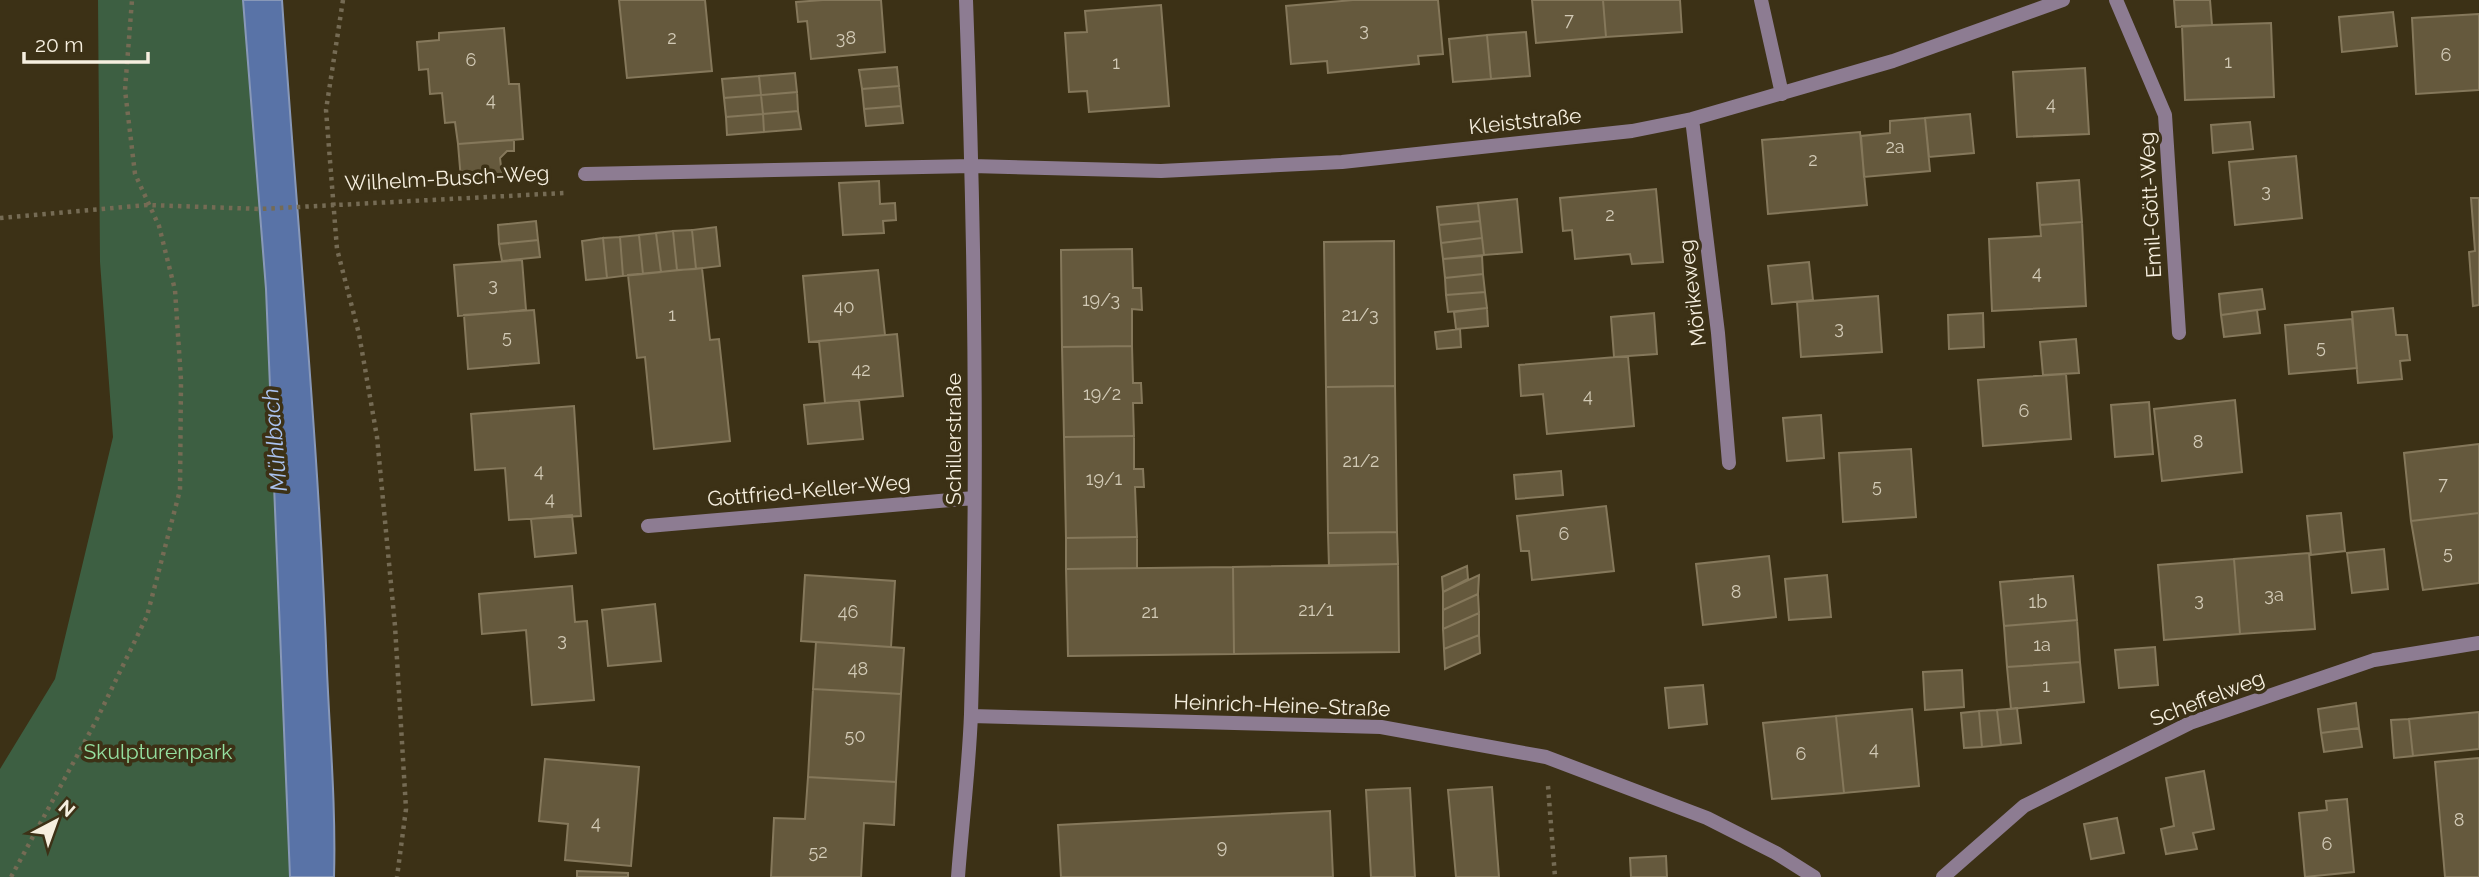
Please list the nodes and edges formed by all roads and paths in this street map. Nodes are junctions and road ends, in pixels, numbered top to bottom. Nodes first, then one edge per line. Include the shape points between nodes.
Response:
1 (132, 0) edge
2 (343, 0) edge
3 (966, 0) edge
4 (1761, 0) edge
5 (2063, 0) edge
6 (2116, 0) edge
7 (1782, 94) junction
8 (1692, 119) junction
9 (972, 166) junction
10 (585, 174) joint
11 (148, 205) junction
12 (335, 205) junction
13 (0, 218) edge
14 (2179, 333) dead end
15 (1729, 463) dead end
16 (974, 498) junction
17 (648, 526) dead end
18 (2479, 643) edge
19 (971, 716) junction
20 (1546, 757) junction
21 (11, 877) edge
22 (397, 877) edge
23 (958, 877) edge
24 (1555, 877) edge
25 (1814, 877) edge
26 (1943, 877) edge

1 - 11 path via 125,90 135,174
2 - 12 path via 326,110
3 - 9 street, Schillerstraße
4 - 7 street
5 - 7 street, Kleiststraße via 1893,61
6 - 14 street, Emil-Gött-Weg via 2165,115
7 - 8 street, Kleiststraße
8 - 9 street, Kleiststraße via 1632,131 1342,162 1161,171
8 - 15 street, Mörikeweg
9 - 10 street
9 - 16 street, Schillerstraße
10 - 12 path, Wilhelm-Busch-Weg via 565,193
11 - 12 path, Wilhelm-Busch-Weg via 260,209
11 - 13 path, Wilhelm-Busch-Weg
11 - 21 path via 159,226 175,290 181,380 180,490 147,616 96,722
12 - 22 path via 337,249 359,334 377,437 395,626 405,809
16 - 17 street, Gottfried-Keller-Weg
16 - 19 street, Schillerstraße
18 - 26 street, Scheffelweg via 2374,660 2190,723 2024,806
19 - 20 street, Heinrich-Heine-Straße via 1381,727
19 - 23 street, Schillerstraße
20 - 24 path
20 - 25 street, Heinrich-Heine-Straße via 1707,818

